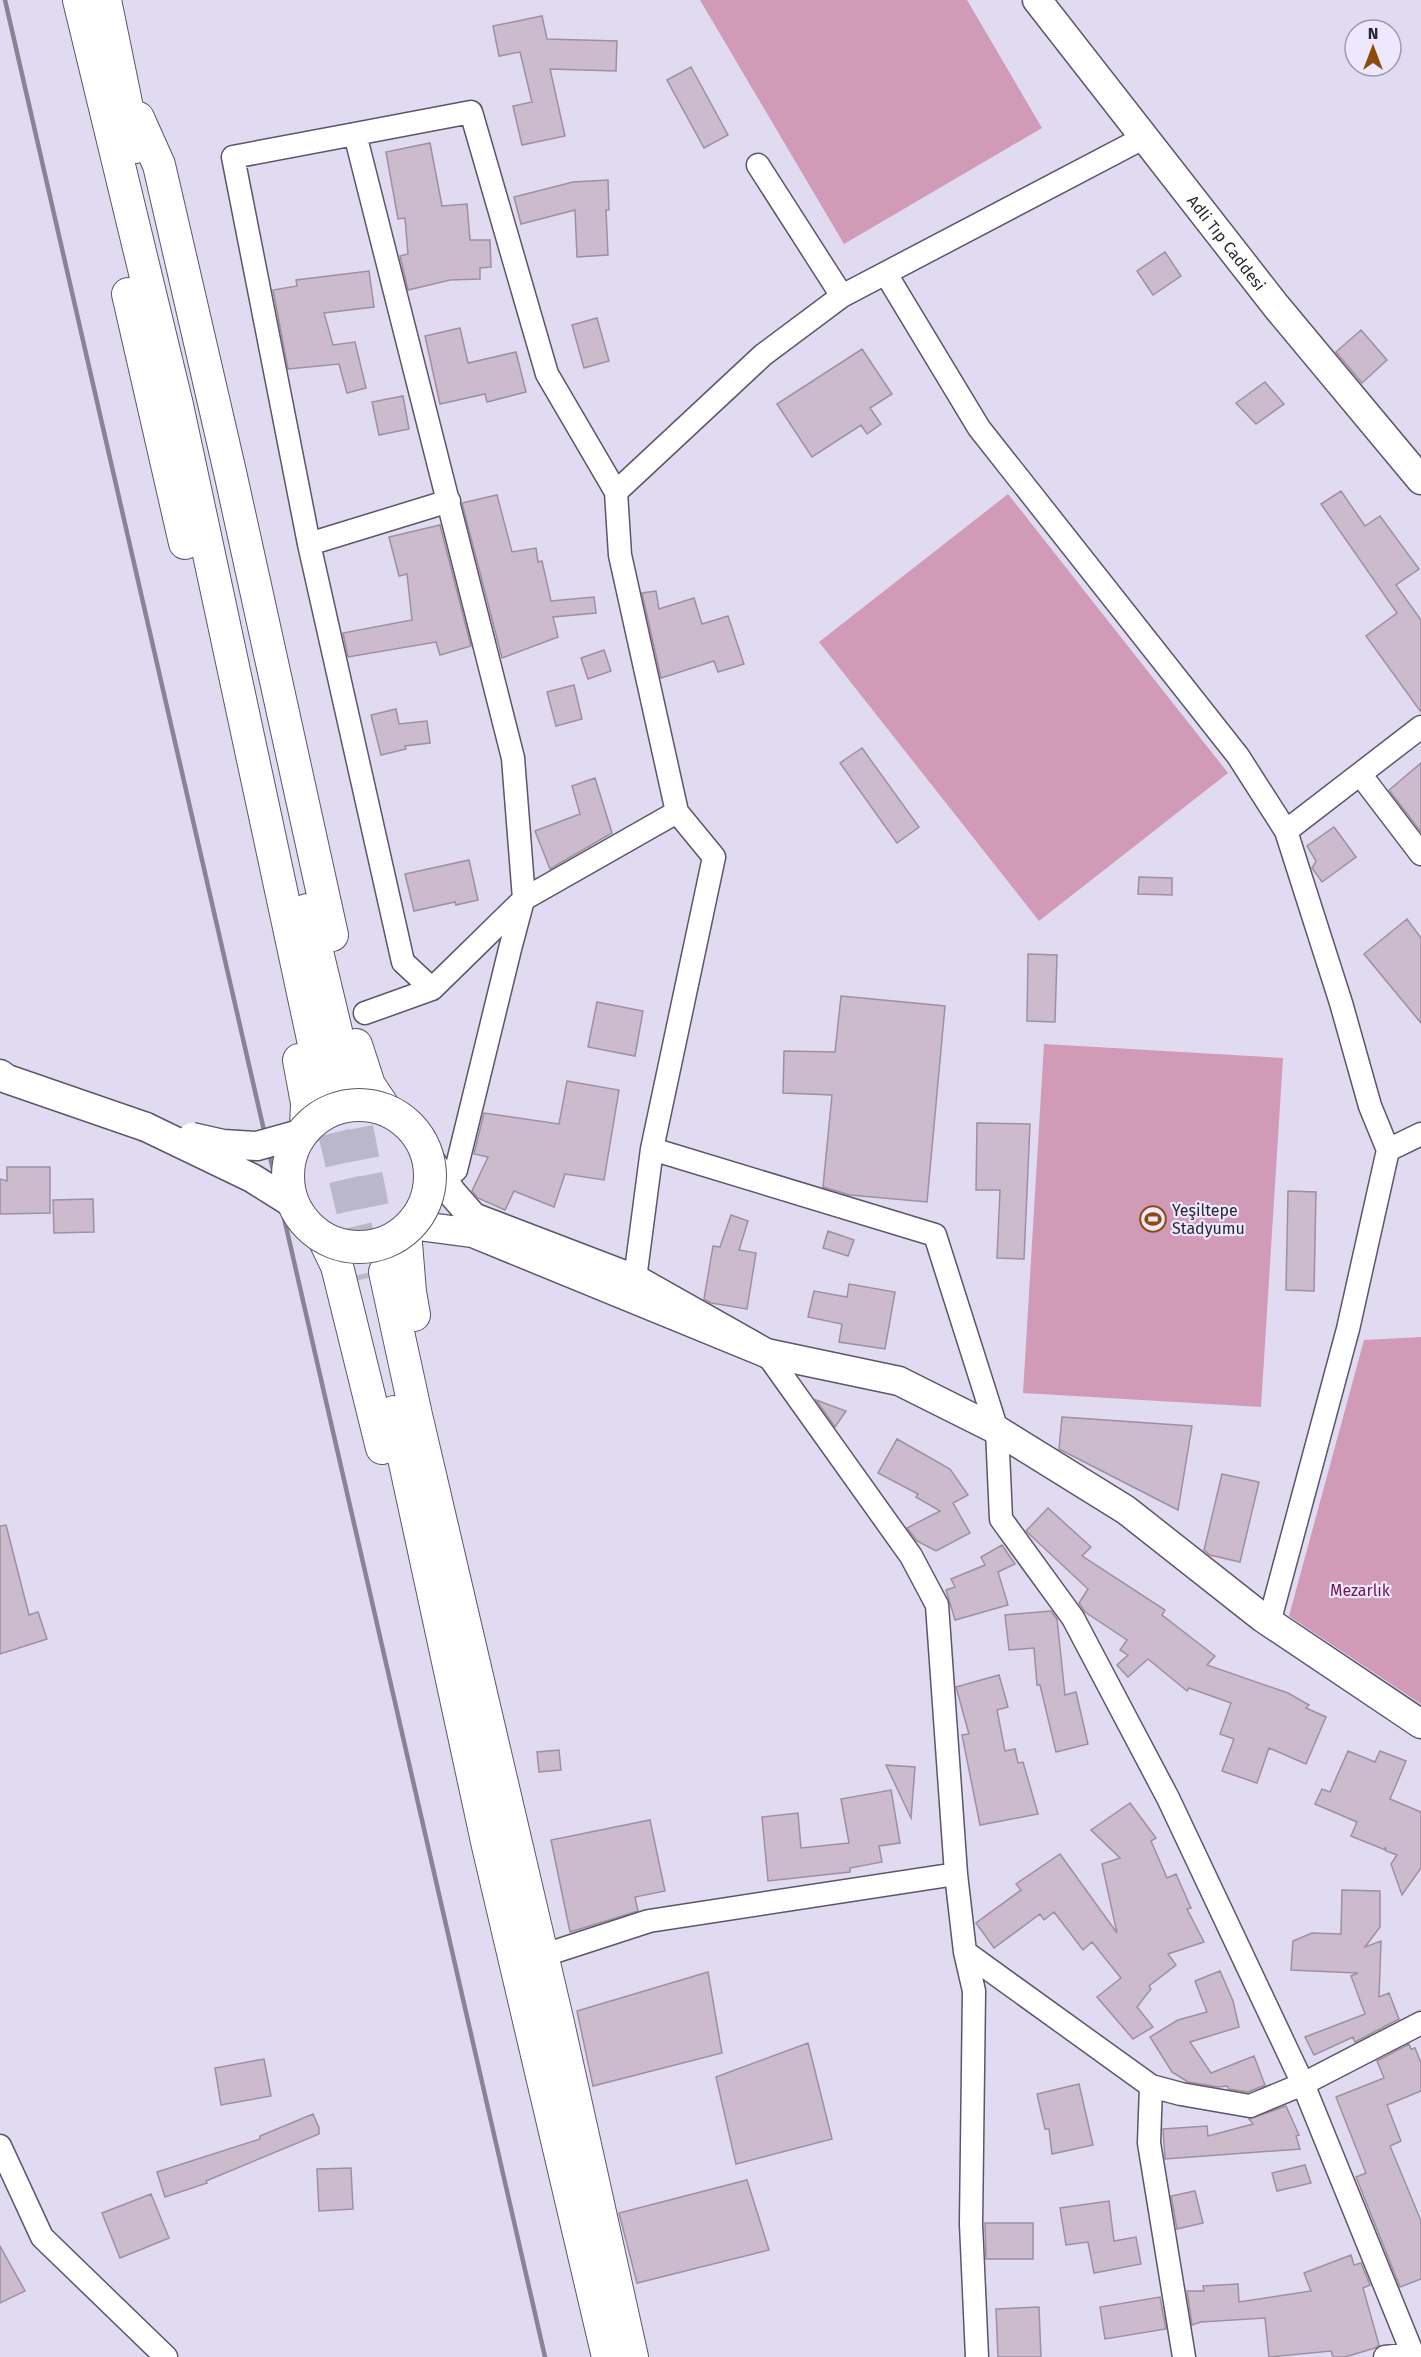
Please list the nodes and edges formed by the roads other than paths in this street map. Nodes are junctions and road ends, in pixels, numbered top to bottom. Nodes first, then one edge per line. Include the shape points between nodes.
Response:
1 (79, 0) edge
2 (105, 0) edge
3 (1037, 0) edge
4 (110, 82) junction
5 (355, 134) junction
6 (1145, 137) junction
7 (758, 165) dead end
8 (886, 274) junction
9 (842, 296) junction
10 (1421, 480) edge
11 (616, 492) junction
12 (449, 501) junction
13 (309, 544) junction
14 (1421, 727) edge
15 (1360, 774) junction
16 (677, 812) junction
17 (1286, 831) junction
18 (1421, 854) edge
19 (524, 899) junction
20 (432, 989) junction
21 (360, 1026) junction
22 (2, 1081) edge
23 (336, 1084) tunnel mouth
24 (385, 1109) junction
25 (147, 1127) junction
26 (303, 1132) junction
27 (1421, 1134) edge
28 (652, 1149) junction
29 (1388, 1150) junction
30 (442, 1165) junction
31 (292, 1203) junction
32 (408, 1228) junction
33 (324, 1239) junction
34 (586, 1270) junction
35 (377, 1275) tunnel mouth
36 (635, 1280) junction
37 (766, 1353) junction
38 (997, 1430) junction
39 (1269, 1623) junction
40 (1421, 1724) edge
41 (956, 1874) junction
42 (966, 1952) junction
43 (529, 1960) junction
44 (989, 1969) junction
45 (974, 1991) junction
46 (1421, 2023) edge
47 (1303, 2084) junction
48 (1151, 2086) junction
49 (0, 2146) edge
50 (1414, 2355) edge
51 (166, 2357) edge
52 (608, 2357) edge
53 (632, 2357) edge
54 (977, 2357) edge
55 (1184, 2357) edge
56 (1385, 2357) edge

1 - 4 main road
2 - 4 main road
3 - 6 street, Adli Tıp Caddesi
4 - 21 main road via 159,165
4 - 23 main road via 177,405
4 - 26 main road via 102,181 294,1033 307,1103
5 - 11 street via 471,112 547,374
5 - 12 street
5 - 13 street via 233,157
6 - 8 street
6 - 10 street, Adli Tıp Caddesi via 1276,306
7 - 9 street
8 - 9 street
8 - 17 street via 979,428 1238,756
9 - 11 street via 763,355
11 - 16 street via 620,555
12 - 13 street
12 - 19 street via 513,758
13 - 20 street via 403,962
14 - 15 street
15 - 17 street
15 - 18 street
16 - 19 street
16 - 28 street via 714,857
17 - 29 street via 1370,1106
19 - 20 street
19 - 30 street
20 - 21 street
21 - 24 main road via 369,1085
22 - 25 street
24 - 26 main road, bridge via 362,1104 339,1107
24 - 30 main road, bridge via 405,1121
25 - 26 street, bridge via 223,1144 256,1146
25 - 31 street, bridge via 252,1178
26 - 31 main road, bridge via 290,1156 287,1180
27 - 29 street
28 - 36 street
28 - 38 street via 935,1235
29 - 39 street via 1348,1329
30 - 32 main road, bridge via 425,1206
30 - 34 street via 452,1193 473,1217
31 - 33 main road, bridge via 305,1223
32 - 33 main road, bridge via 393,1239 370,1247 346,1247
32 - 34 street via 473,1233
32 - 43 main road via 410,1292 429,1404 485,1639 530,1863
33 - 43 main road via 337,1266 362,1362 449,1740
34 - 36 street
34 - 37 street
35 - 43 main road via 418,1426
36 - 37 street
37 - 38 street via 899,1381
37 - 41 street via 911,1556 937,1605
38 - 39 street via 1126,1510
38 - 47 street via 1001,1520 1073,1618 1168,1798
39 - 40 street
41 - 42 street
41 - 43 street via 649,1921
42 - 44 street
42 - 45 street
43 - 52 main road
43 - 53 main road
44 - 45 street
44 - 48 street
45 - 54 street via 971,2224
46 - 47 street
47 - 48 street via 1250,2106
47 - 50 street
48 - 55 street via 1149,2143
49 - 51 street via 42,2237
50 - 56 street

